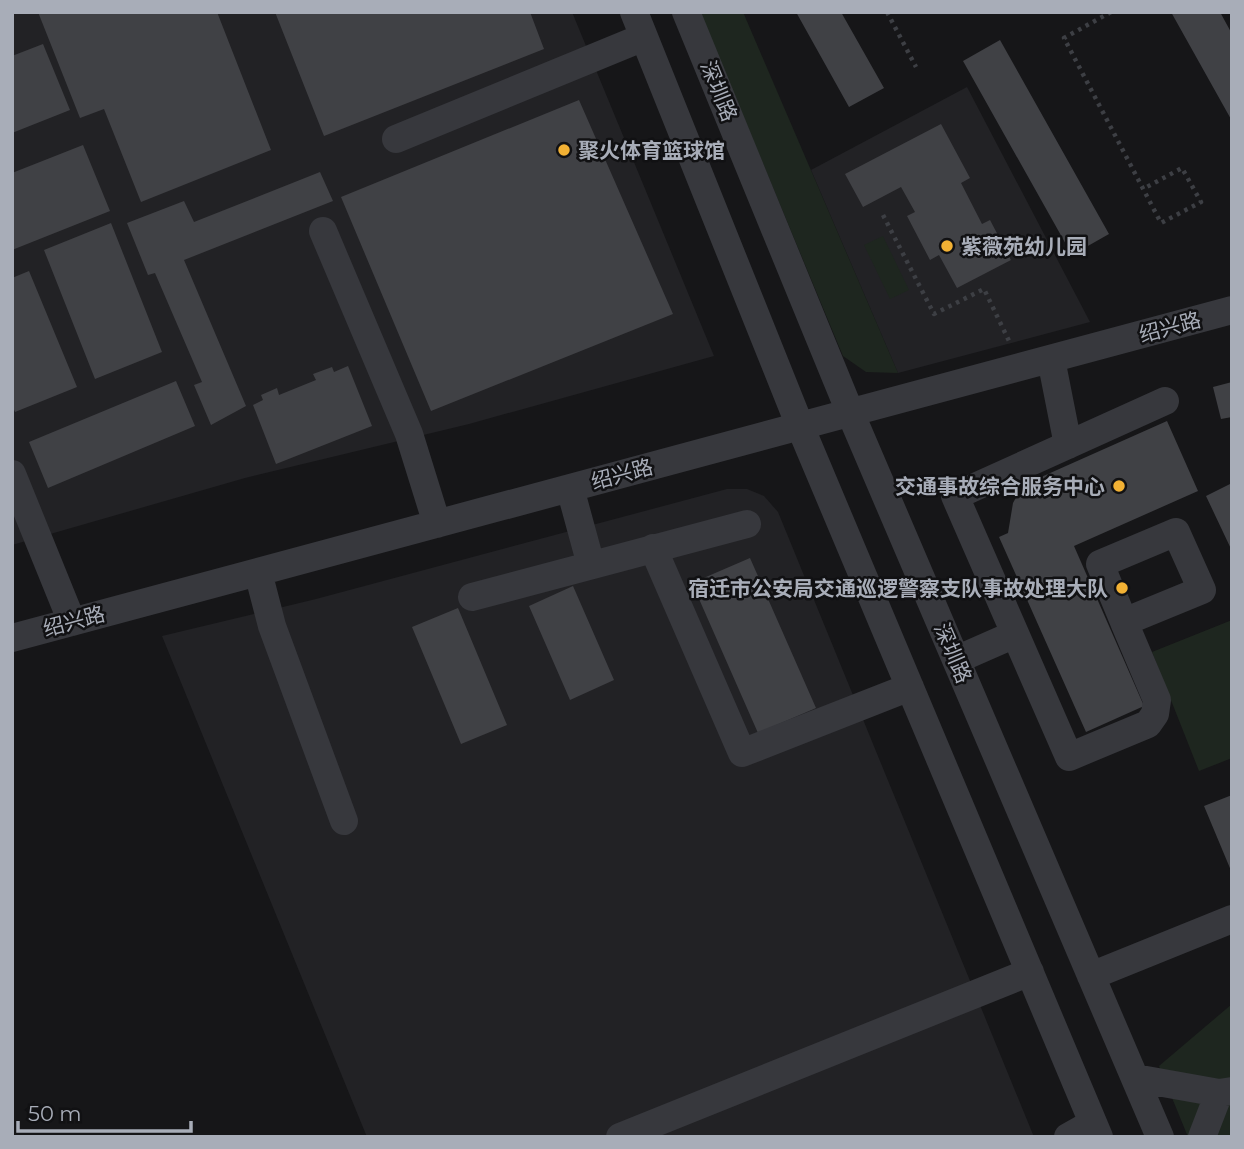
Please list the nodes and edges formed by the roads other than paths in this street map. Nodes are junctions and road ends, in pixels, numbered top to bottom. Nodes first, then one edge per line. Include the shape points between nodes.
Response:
1 (686, 12) edge
2 (639, 25) edge
3 (396, 139) dead end
4 (323, 231) dead end
5 (1232, 310) edge
6 (1051, 359) junction
7 (1165, 401) dead end
8 (850, 412) junction
9 (800, 426) junction
10 (1068, 445) junction
11 (12, 474) edge
12 (570, 488) junction
13 (437, 524) junction
14 (747, 524) dead end
15 (653, 548) junction
16 (591, 565) junction
17 (258, 572) junction
18 (472, 597) dead end
19 (72, 622) junction
20 (1124, 622) dead end
21 (1014, 634) junction
22 (12, 638) edge
23 (956, 660) junction
24 (910, 687) junction
25 (344, 821) dead end
26 (1232, 919) edge
27 (1030, 972) junction
28 (1091, 976) junction
29 (1135, 1078) junction
30 (1225, 1092) edge
31 (1096, 1130) edge
32 (620, 1137) edge
33 (1068, 1137) edge
34 (1160, 1137) edge
35 (1202, 1137) edge

1 - 8 street, 深圳路
2 - 3 street
2 - 9 street
4 - 13 street via 408,435
5 - 6 street, 绍兴路
6 - 8 street, 绍兴路
6 - 10 street
7 - 10 street
8 - 9 street, 绍兴路
8 - 23 street, 深圳路
9 - 12 street, 绍兴路
9 - 24 street
10 - 21 street via 955,496
11 - 19 street
12 - 13 street, 绍兴路
12 - 16 street
13 - 17 street, 绍兴路
14 - 15 street
15 - 16 street
15 - 24 street via 742,753
16 - 18 street
17 - 19 street, 绍兴路
17 - 25 street via 272,626
19 - 22 street, 绍兴路
20 - 21 street via 1157,699 1155,714 1148,724 1069,757
21 - 23 street
23 - 28 street, 深圳路
24 - 27 street
26 - 28 street
27 - 31 street
27 - 32 street
28 - 29 street, 深圳路
29 - 30 street
29 - 34 street, 深圳路
30 - 35 street
31 - 33 street

